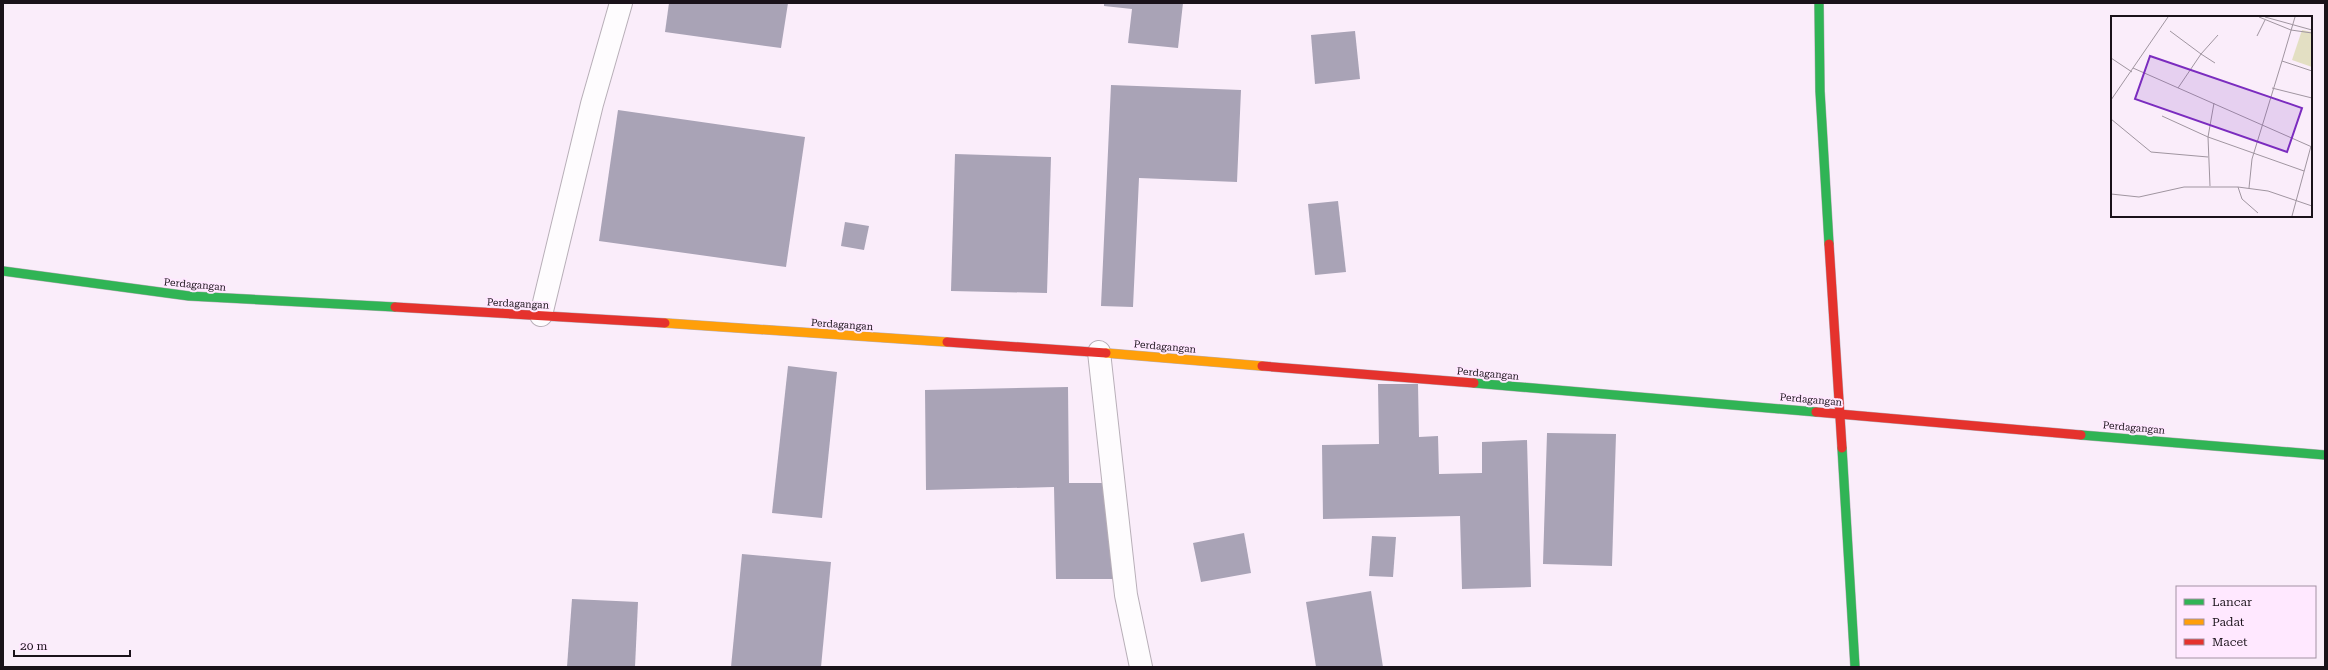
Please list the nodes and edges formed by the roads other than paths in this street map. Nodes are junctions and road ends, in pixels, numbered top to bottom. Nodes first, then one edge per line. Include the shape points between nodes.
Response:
1 (621, 3) edge
2 (1819, 3) edge
3 (3, 271) edge
4 (541, 315) junction
5 (1099, 352) junction
6 (1839, 412) junction
7 (2325, 455) edge
8 (1141, 667) edge
9 (1855, 667) edge

1 - 4 street via 592,104
2 - 6 street via 1820,91
3 - 4 street, Perdagangan via 190,296
4 - 5 street, Perdagangan
5 - 6 street, Perdagangan
5 - 8 street via 1126,595
6 - 7 street, Perdagangan
6 - 9 street

